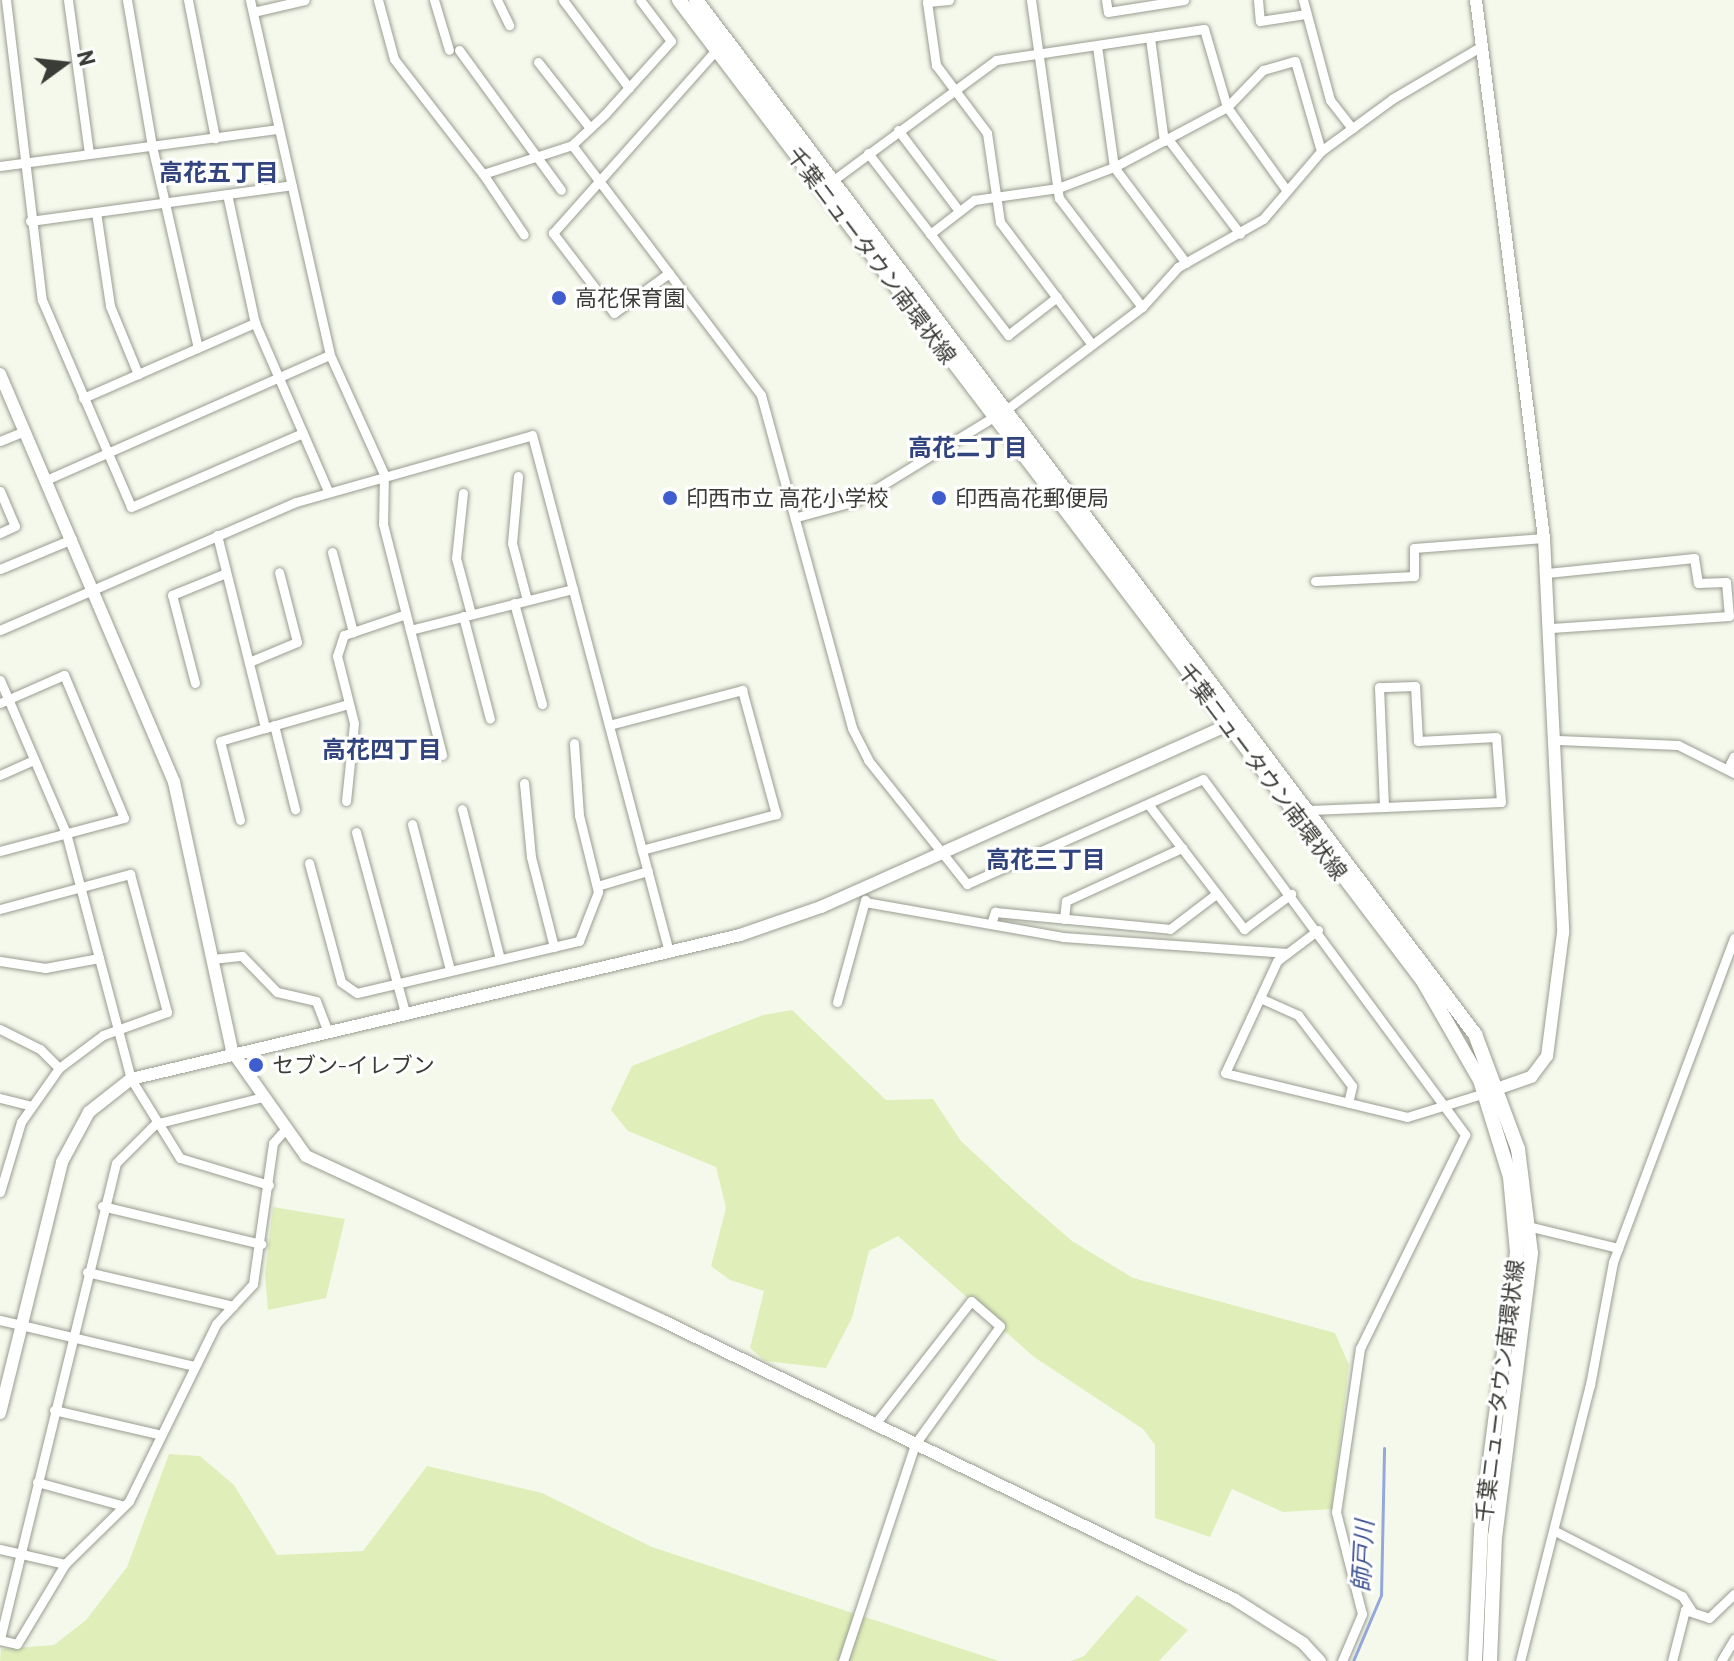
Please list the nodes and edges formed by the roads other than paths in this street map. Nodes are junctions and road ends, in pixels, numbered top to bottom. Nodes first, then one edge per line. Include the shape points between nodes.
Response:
1 (6, 0) edge
2 (68, 0) edge
3 (127, 0) edge
4 (188, 0) edge
5 (250, 0) edge
6 (305, 0) edge
7 (378, 0) edge
8 (434, 0) edge
9 (497, 0) edge
10 (563, 0) edge
11 (640, 0) edge
12 (679, 0) edge
13 (696, 0) edge
14 (949, 0) edge
15 (1031, 0) edge
16 (1106, 0) edge
17 (1184, 0) edge
18 (1258, 0) edge
19 (1303, 0) edge
20 (1476, 0) edge
21 (1159, 2) edge
22 (253, 12) junction
23 (1306, 14) junction
24 (509, 25) dead end
25 (1150, 38) junction
26 (722, 45) junction
27 (1097, 46) junction
28 (1482, 46) junction
29 (1039, 53) junction
30 (538, 62) dead end
31 (953, 87) junction
32 (629, 88) junction
33 (1227, 107) junction
34 (590, 128) junction
35 (1352, 128) junction
36 (279, 129) junction
37 (898, 130) junction
38 (215, 138) junction
39 (1166, 140) junction
40 (572, 145) junction
41 (152, 146) junction
42 (1321, 151) junction
43 (868, 153) junction
44 (89, 154) junction
45 (538, 156) junction
46 (24, 163) junction
47 (0, 166) edge
48 (1114, 167) junction
49 (483, 174) junction
50 (601, 179) junction
51 (827, 184) junction
52 (292, 185) junction
53 (1058, 188) junction
54 (1285, 188) junction
55 (561, 190) dead end
56 (227, 194) junction
57 (997, 197) junction
58 (165, 203) junction
59 (959, 211) junction
60 (96, 212) junction
61 (30, 221) junction
62 (930, 234) junction
63 (1240, 234) junction
64 (524, 235) dead end
65 (1186, 263) junction
66 (669, 273) junction
67 (1057, 297) junction
68 (1142, 307) junction
69 (255, 323) junction
70 (1091, 343) junction
71 (198, 348) junction
72 (330, 355) junction
73 (0, 374) edge
74 (138, 374) junction
75 (279, 378) junction
76 (83, 398) junction
77 (1001, 413) junction
78 (25, 431) junction
79 (303, 433) junction
80 (0, 441) edge
81 (107, 453) junction
82 (384, 474) junction
83 (518, 476) dead end
84 (46, 480) junction
85 (0, 491) edge
86 (328, 491) junction
87 (463, 493) dead end
88 (797, 517) junction
89 (0, 533) edge
90 (217, 535) junction
91 (1544, 538) junction
92 (72, 539) junction
93 (332, 552) dead end
94 (0, 569) edge
95 (279, 572) dead end
96 (226, 573) junction
97 (1547, 573) junction
98 (1315, 581) dead end
99 (573, 589) junction
100 (95, 590) junction
101 (527, 600) junction
102 (514, 603) junction
103 (406, 614) junction
104 (467, 615) junction
105 (1551, 628) junction
106 (0, 630) edge
107 (410, 630) junction
108 (353, 632) junction
109 (249, 662) junction
110 (0, 680) edge
111 (195, 683) dead end
112 (4, 701) edge
113 (348, 704) junction
114 (542, 704) dead end
115 (490, 719) dead end
116 (1235, 722) junction
117 (609, 725) junction
118 (270, 726) junction
119 (1558, 740) junction
120 (574, 743) dead end
121 (442, 755) dead end
122 (1734, 756) edge
123 (34, 760) junction
124 (1731, 770) edge
125 (0, 775) edge
126 (524, 783) dead end
127 (346, 801) dead end
128 (1148, 804) junction
129 (1384, 807) junction
130 (295, 809) dead end
131 (462, 809) dead end
132 (1310, 810) junction
133 (240, 820) dead end
134 (412, 824) dead end
135 (356, 832) dead end
136 (66, 833) junction
137 (1182, 848) junction
138 (642, 850) junction
139 (0, 851) edge
140 (941, 851) junction
141 (309, 863) dead end
142 (648, 871) junction
143 (597, 886) junction
144 (80, 887) junction
145 (863, 888) junction
146 (1216, 894) junction
147 (1291, 894) junction
148 (865, 902) junction
149 (0, 909) edge
150 (1064, 919) junction
151 (991, 924) junction
152 (1318, 930) junction
153 (1734, 938) edge
154 (554, 947) junction
155 (669, 952) junction
156 (1287, 953) junction
157 (99, 958) junction
158 (212, 959) junction
159 (500, 959) junction
160 (0, 961) edge
161 (450, 970) junction
162 (397, 983) junction
163 (1260, 998) junction
164 (837, 1002) dead end
165 (405, 1012) junction
166 (118, 1028) junction
167 (0, 1029) edge
168 (327, 1030) junction
169 (232, 1051) junction
170 (59, 1068) junction
171 (131, 1079) junction
172 (1492, 1091) junction
173 (0, 1098) edge
174 (259, 1098) junction
175 (1348, 1103) junction
176 (29, 1105) junction
177 (1445, 1105) junction
178 (155, 1124) junction
179 (283, 1132) junction
180 (3, 1169) edge
181 (269, 1185) junction
182 (0, 1192) edge
183 (102, 1206) junction
184 (1523, 1226) junction
185 (262, 1244) junction
186 (1618, 1248) junction
187 (87, 1272) junction
188 (233, 1306) junction
189 (0, 1320) edge
190 (21, 1325) junction
191 (71, 1337) junction
192 (195, 1366) junction
193 (54, 1410) junction
194 (0, 1413) edge
195 (875, 1424) junction
196 (158, 1434) junction
197 (915, 1444) junction
198 (37, 1482) junction
199 (124, 1506) junction
200 (1555, 1531) junction
201 (0, 1549) edge
202 (20, 1554) junction
203 (65, 1564) junction
204 (1734, 1594) edge
205 (1691, 1610) junction
206 (1734, 1639) edge
207 (843, 1661) edge
208 (1320, 1661) edge
209 (1342, 1661) edge
210 (1475, 1661) edge
211 (1490, 1661) edge
212 (1520, 1661) edge
213 (1672, 1661) edge
214 (1721, 1661) edge

1 - 46 street
2 - 44 street
3 - 41 street
4 - 38 street
5 - 22 street
6 - 22 street
7 - 49 street via 394,59
8 - 45 street via 454,50
9 - 24 street
10 - 32 street
11 - 32 street via 671,41
12 - 26 main road, 千葉ニュータウン南環状線
13 - 26 main road, 千葉ニュータウン南環状線
14 - 31 street via 927,2 936,65
15 - 29 street
16 - 21 street via 1108,12
17 - 21 street
18 - 23 street via 1260,21
19 - 23 street
20 - 28 street
22 - 36 street
23 - 35 street via 1330,100
25 - 27 street
25 - 33 street via 1204,29
25 - 39 street
26 - 50 street
26 - 51 main road, 千葉ニュータウン南環状線
27 - 29 street
27 - 48 street
28 - 35 street
28 - 91 street
29 - 31 street via 996,60
29 - 53 street
30 - 34 street
31 - 37 street
31 - 57 street via 987,133
32 - 34 street
33 - 39 street
33 - 42 street via 1263,70 1295,61
33 - 54 street
34 - 40 street
35 - 42 street
36 - 38 street
36 - 52 street
37 - 43 street
37 - 59 street
38 - 41 street
39 - 48 street
39 - 63 street
40 - 45 street
40 - 50 street
41 - 44 street
41 - 58 street
42 - 54 street
43 - 51 street
43 - 62 street
44 - 46 street
45 - 49 street
45 - 55 street
46 - 47 street
46 - 61 street
48 - 53 street
48 - 65 street
49 - 64 street
50 - 66 street
50 - 66 street via 553,233 614,313
51 - 77 main road, 千葉ニュータウン南環状線
52 - 56 street
52 - 72 street
53 - 57 street
53 - 68 street via 1059,198
54 - 63 street via 1263,219
56 - 58 street
56 - 69 street
57 - 59 street via 974,200
57 - 67 street via 1000,222
58 - 60 street
58 - 71 street
59 - 62 street
60 - 61 street
60 - 74 street via 110,306
61 - 76 street via 42,300
62 - 67 street via 1008,335
63 - 65 street
65 - 68 street
66 - 88 street via 761,395
67 - 70 street
68 - 70 street
69 - 71 street
69 - 75 street
70 - 77 street
71 - 74 street
72 - 75 street
72 - 82 street
73 - 78 street
74 - 76 street
75 - 79 street
75 - 81 street
76 - 81 street
77 - 88 street via 856,501
77 - 116 main road, 千葉ニュータウン南環状線
78 - 80 street
78 - 84 street
79 - 81 street via 131,507
79 - 86 street
81 - 84 street
82 - 86 street
82 - 99 street via 532,435
82 - 103 street via 383,524
83 - 101 street via 512,543
84 - 92 street
85 - 89 street via 15,526
86 - 90 street
87 - 104 street via 456,558
88 - 140 street via 856,737
90 - 96 street
90 - 100 street
91 - 97 street
91 - 98 street via 1414,548 1414,576
92 - 94 street
92 - 100 street
93 - 108 street
95 - 109 street via 297,642
96 - 109 street
96 - 111 street via 172,595
97 - 105 street
97 - 105 street via 1694,558 1698,583 1726,582 1729,616
99 - 101 street
99 - 117 street
100 - 106 street
100 - 158 street via 174,782
101 - 102 street
102 - 104 street
102 - 114 street
103 - 107 street
103 - 108 street
104 - 107 street
104 - 115 street
105 - 119 street
107 - 121 street
108 - 113 street via 344,635 337,656
109 - 118 street
110 - 112 street
112 - 123 street
112 - 136 street via 64,675 124,818
113 - 118 street
113 - 127 street via 354,723
116 - 132 main road, 千葉ニュータウン南環状線
116 - 140 street
116 - 172 main road, 千葉ニュータウン南環状線 via 1442,1008
117 - 138 street
117 - 138 street via 742,690 776,814
118 - 130 street
118 - 133 street via 220,741
119 - 124 street via 1678,745
119 - 172 street via 1563,944 1551,1041 1531,1077
120 - 143 street via 579,815
122 - 124 street
123 - 125 street
123 - 136 street
126 - 154 street via 531,857
128 - 137 street
128 - 140 street via 967,884
128 - 147 street via 1203,779
129 - 129 street via 1501,802 1496,737 1418,741 1415,686 1379,687
129 - 132 street
131 - 159 street
132 - 172 main road, 千葉ニュータウン南環状線 via 1454,999
134 - 161 street
135 - 162 street
136 - 139 street
136 - 144 street
137 - 146 street
137 - 150 street via 1066,901
138 - 142 street
140 - 145 street
141 - 162 street via 341,982 357,993
142 - 143 street
142 - 155 street
143 - 154 street via 579,941
144 - 149 street
144 - 157 street
144 - 166 street via 130,874 167,1012
145 - 148 street
145 - 155 street via 740,935
146 - 147 street via 1244,929
146 - 150 street via 1170,929
147 - 152 street
148 - 151 street
148 - 164 street
150 - 151 street via 995,912
151 - 156 street via 1063,937
152 - 156 street
152 - 177 street
153 - 186 street
154 - 159 street
155 - 165 street
156 - 163 street
157 - 160 street via 45,968
157 - 166 street
158 - 168 street via 242,956 277,992 316,1001
158 - 169 street
159 - 161 street
161 - 162 street
162 - 165 street
163 - 175 street via 1298,1015 1352,1086
163 - 175 street via 1225,1073
165 - 168 street
166 - 170 street
166 - 171 street
167 - 170 street via 40,1049
168 - 169 street
169 - 171 street
169 - 174 street
170 - 176 street
171 - 178 street
171 - 190 street via 89,1112 69,1147
172 - 177 street
172 - 184 main road, 千葉ニュータウン南環状線 via 1525,1175
173 - 176 street
174 - 178 street
174 - 179 street
175 - 177 street via 1407,1117
176 - 180 street
177 - 209 street via 1465,1135 1360,1348 1336,1512 1362,1614
178 - 181 street via 188,1164
178 - 183 street via 116,1163
179 - 181 street via 273,1143
179 - 195 street via 306,1156
180 - 182 street
181 - 185 street
183 - 185 street
183 - 187 street
184 - 186 street
184 - 210 main road, 千葉ニュータウン南環状線 via 1481,1530
184 - 211 main road, 千葉ニュータウン南環状線 via 1529,1295 1492,1562
185 - 188 street via 253,1284
186 - 200 street
187 - 188 street
187 - 191 street
188 - 192 street
189 - 190 street
190 - 191 street
190 - 194 street
191 - 192 street
191 - 193 street
192 - 196 street
193 - 196 street
193 - 198 street
195 - 197 street
195 - 197 street via 971,1301 1000,1326
196 - 199 street
197 - 207 street
197 - 208 street via 1234,1599
198 - 199 street
198 - 202 street
199 - 203 street
200 - 205 street via 1682,1596
200 - 212 street
201 - 202 street
202 - 203 street
202 - 203 street via 0,1640 17,1644
204 - 205 street via 1709,1618
205 - 213 street via 1679,1620
206 - 214 street

